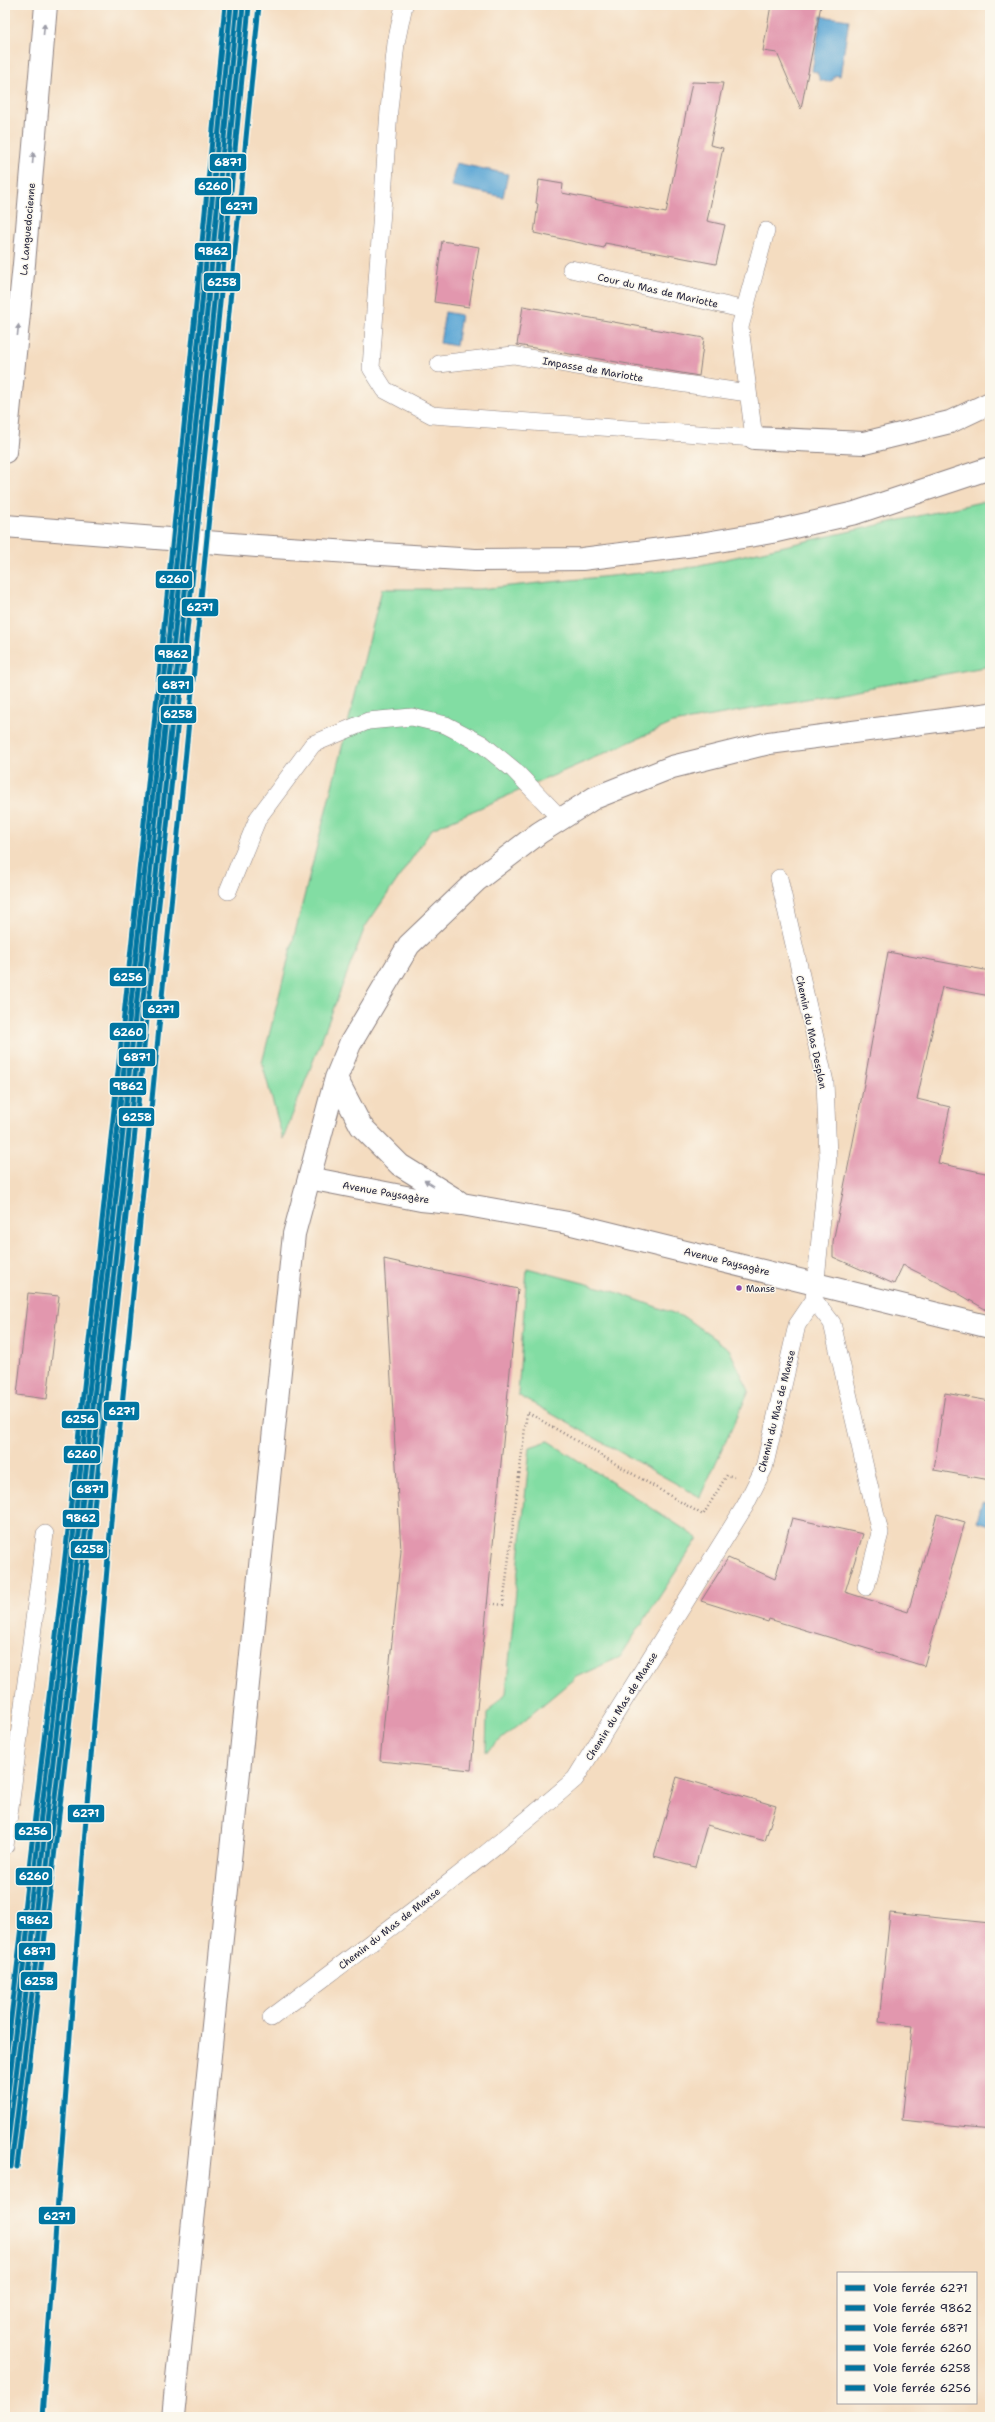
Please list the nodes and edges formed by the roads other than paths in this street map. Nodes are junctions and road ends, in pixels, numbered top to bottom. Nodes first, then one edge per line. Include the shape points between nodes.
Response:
1 (46, 5) edge
2 (404, 5) edge
3 (766, 231) dead end
4 (571, 269) dead end
5 (745, 310) junction
6 (439, 364) dead end
7 (748, 393) junction
8 (990, 403) edge
9 (754, 438) junction
10 (5, 452) edge
11 (990, 468) edge
12 (5, 526) edge
13 (990, 714) edge
14 (561, 819) junction
15 (779, 878) dead end
16 (228, 892) dead end
17 (336, 1078) junction
18 (309, 1178) junction
19 (462, 1204) junction
20 (815, 1291) junction
21 (990, 1327) edge
22 (45, 1534) dead end
23 (866, 1587) dead end
24 (5, 1846) edge
25 (271, 2018) dead end
26 (173, 2417) edge

10 -> 1 main road, La Languedocienne
2 - 9 lane via 396,43 389,110 371,368 385,390 432,415
3 - 5 lane
4 - 5 lane, Cour du Mas de Mariotte
5 - 7 lane via 740,327
6 - 7 lane, Impasse de Mariotte via 513,355
7 - 9 lane
8 - 9 main road via 950,422 864,443
11 - 12 main road via 855,513 772,532 582,559 475,560
13 - 14 main road via 769,743 680,765 594,798
14 - 16 lane via 514,770 482,744 446,725 412,717 368,721 313,744 258,818
14 - 17 main road via 476,881 409,945 350,1044
15 - 20 lane, Chemin du Mas Desplan via 825,1082 828,1157
17 - 18 main road
19 -> 17 main road, Avenue Paysagère via 400,1166 361,1126
18 - 19 main road, Avenue Paysagère via 421,1200
18 - 26 main road via 294,1234
19 - 20 main road, Avenue Paysagère via 568,1223
20 - 21 main road, Avenue Paysagère
20 - 23 lane via 832,1323 880,1533
20 - 25 lane, Chemin du Mas de Manse via 797,1325 764,1468 745,1506 575,1778 403,1918
22 - 24 lane

